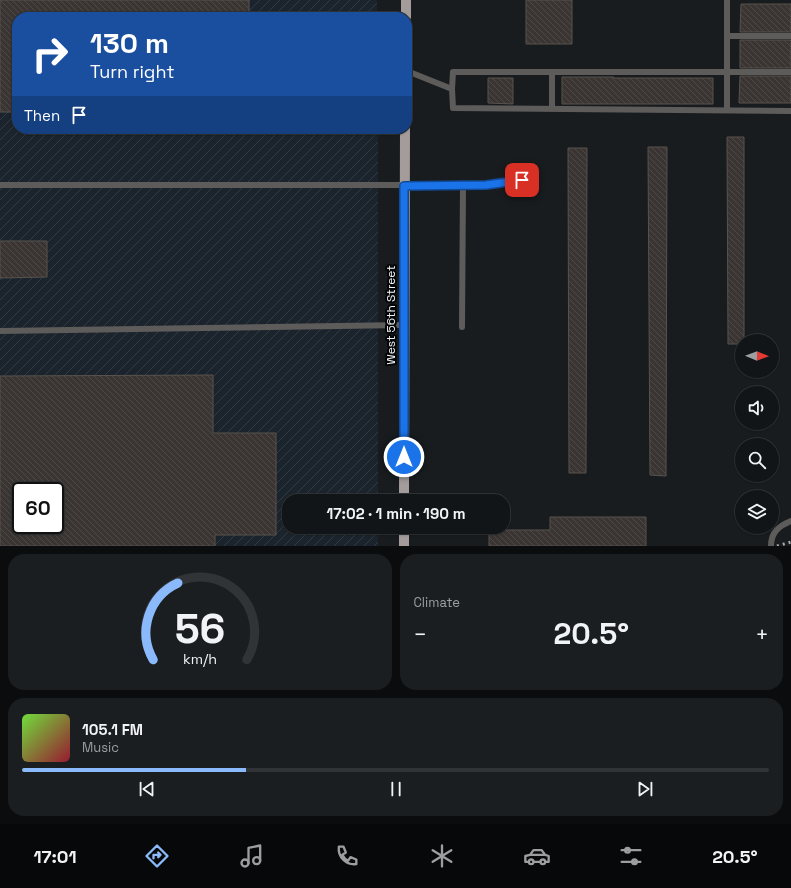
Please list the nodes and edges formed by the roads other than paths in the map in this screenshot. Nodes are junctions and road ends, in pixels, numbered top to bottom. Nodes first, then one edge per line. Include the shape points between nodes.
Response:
1 (406, 0) edge
2 (727, 0) edge
3 (406, 12) edge
4 (727, 36) junction
5 (791, 36) edge
6 (727, 71) junction
7 (552, 72) junction
8 (791, 72) edge
9 (412, 73) edge
10 (452, 89) junction
11 (552, 109) junction
12 (727, 110) junction
13 (791, 111) edge
14 (405, 134) edge
15 (534, 178) dead end
16 (0, 185) edge
17 (463, 185) junction
18 (404, 186) junction
19 (404, 325) junction
20 (462, 327) dead end
21 (0, 331) edge
22 (404, 494) edge
23 (791, 521) edge
24 (404, 534) edge
25 (404, 546) edge
26 (771, 546) edge

1 - 3 main road
2 - 4 lane
4 - 5 lane
4 - 6 lane
6 - 7 lane
6 - 8 lane
6 - 12 lane
7 - 10 lane via 453,72
7 - 11 lane
9 - 10 lane
10 - 11 lane via 453,108
11 - 12 lane
12 - 13 lane
14 - 18 main road, West 56th Street
15 - 17 lane via 486,185
16 - 18 lane
17 - 18 lane
17 - 20 lane
18 - 19 main road, West 56th Street
19 - 21 lane
19 - 22 main road, West 56th Street
23 - 26 lane via 780,525 771,537
24 - 25 main road

